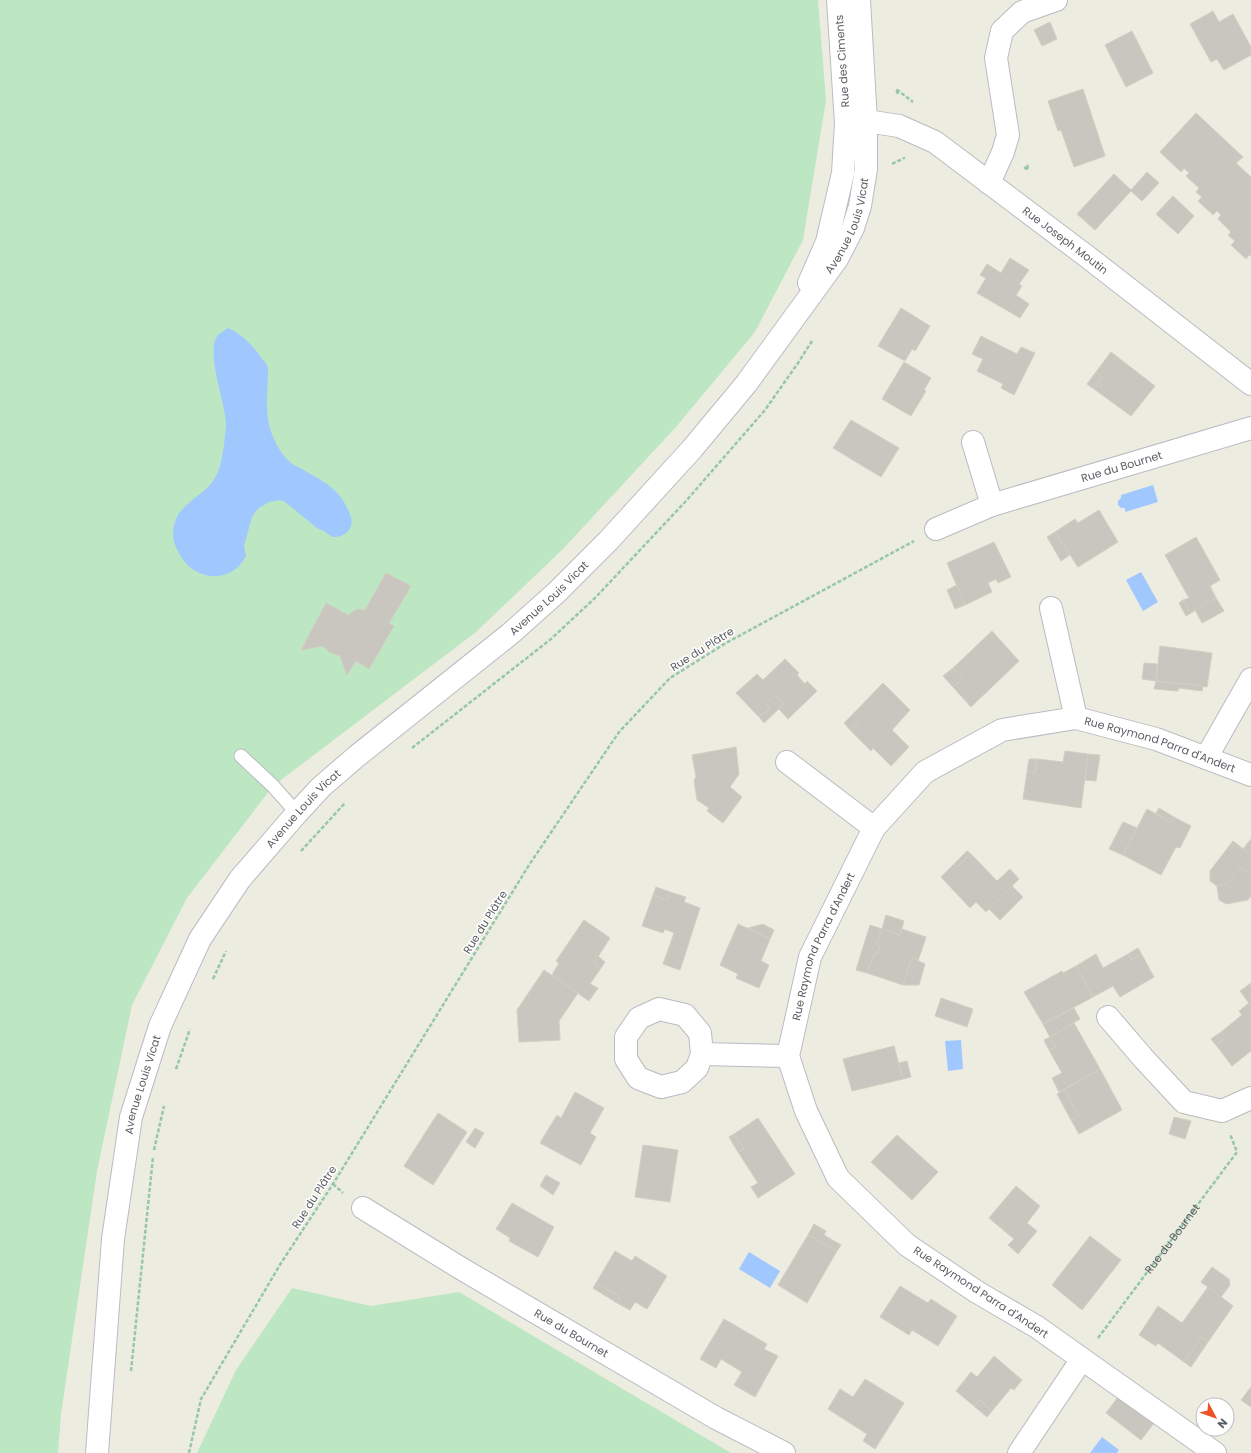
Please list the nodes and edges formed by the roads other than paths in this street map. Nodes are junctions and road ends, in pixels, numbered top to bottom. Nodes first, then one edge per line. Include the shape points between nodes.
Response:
1 (838, 0) edge
2 (859, 0) edge
3 (1056, 0) edge
4 (856, 122) junction
5 (989, 183) junction
6 (1251, 384) edge
7 (1251, 428) edge
8 (973, 442) dead end
9 (992, 505) junction
10 (936, 529) road end
11 (1052, 608) dead end
12 (1251, 679) edge
13 (1076, 718) junction
14 (241, 756) dead end
15 (1206, 758) junction
16 (787, 762) dead end
17 (1251, 775) edge
18 (297, 812) junction
19 (874, 828) junction
20 (1108, 1017) dead end
21 (702, 1054) dead end
22 (788, 1056) junction
23 (1251, 1098) edge
24 (363, 1208) dead end
25 (1082, 1359) junction
26 (98, 1453) edge
27 (784, 1453) edge
28 (1019, 1453) edge
29 (1215, 1453) edge

1 - 4 street, Rue des Ciments
2 - 4 street, Rue des Ciments
3 - 5 street via 1022,12 1002,31 996,58 1008,135
4 - 5 street, Rue Joseph Moutin via 899,126 935,142
4 - 18 street, Avenue Louis Vicat via 827,242 794,318 746,384 692,449 609,540 556,593 510,634 357,756
5 - 6 street, Rue Joseph Moutin
7 - 9 street, Rue du Bournet
8 - 9 street
9 - 10 street, Rue du Bournet
11 - 13 street
12 - 15 street
13 - 15 street, Rue Raymond Parra d'Andert via 1156,739
13 - 19 street, Rue Raymond Parra d'Andert via 1002,730 925,772
14 - 18 lane
15 - 17 street, Rue Raymond Parra d'Andert
16 - 19 street
18 - 26 street, Avenue Louis Vicat via 240,879 200,939 160,1026 131,1117 113,1240
19 - 22 street, Rue Raymond Parra d'Andert via 810,957
20 - 23 street via 1184,1102 1222,1111
21 - 22 street
22 - 25 street, Rue Raymond Parra d'Andert via 806,1111 838,1178 907,1245 977,1292 1037,1326
24 - 27 street, Rue du Bournet via 716,1418
25 - 28 street
25 - 29 street

